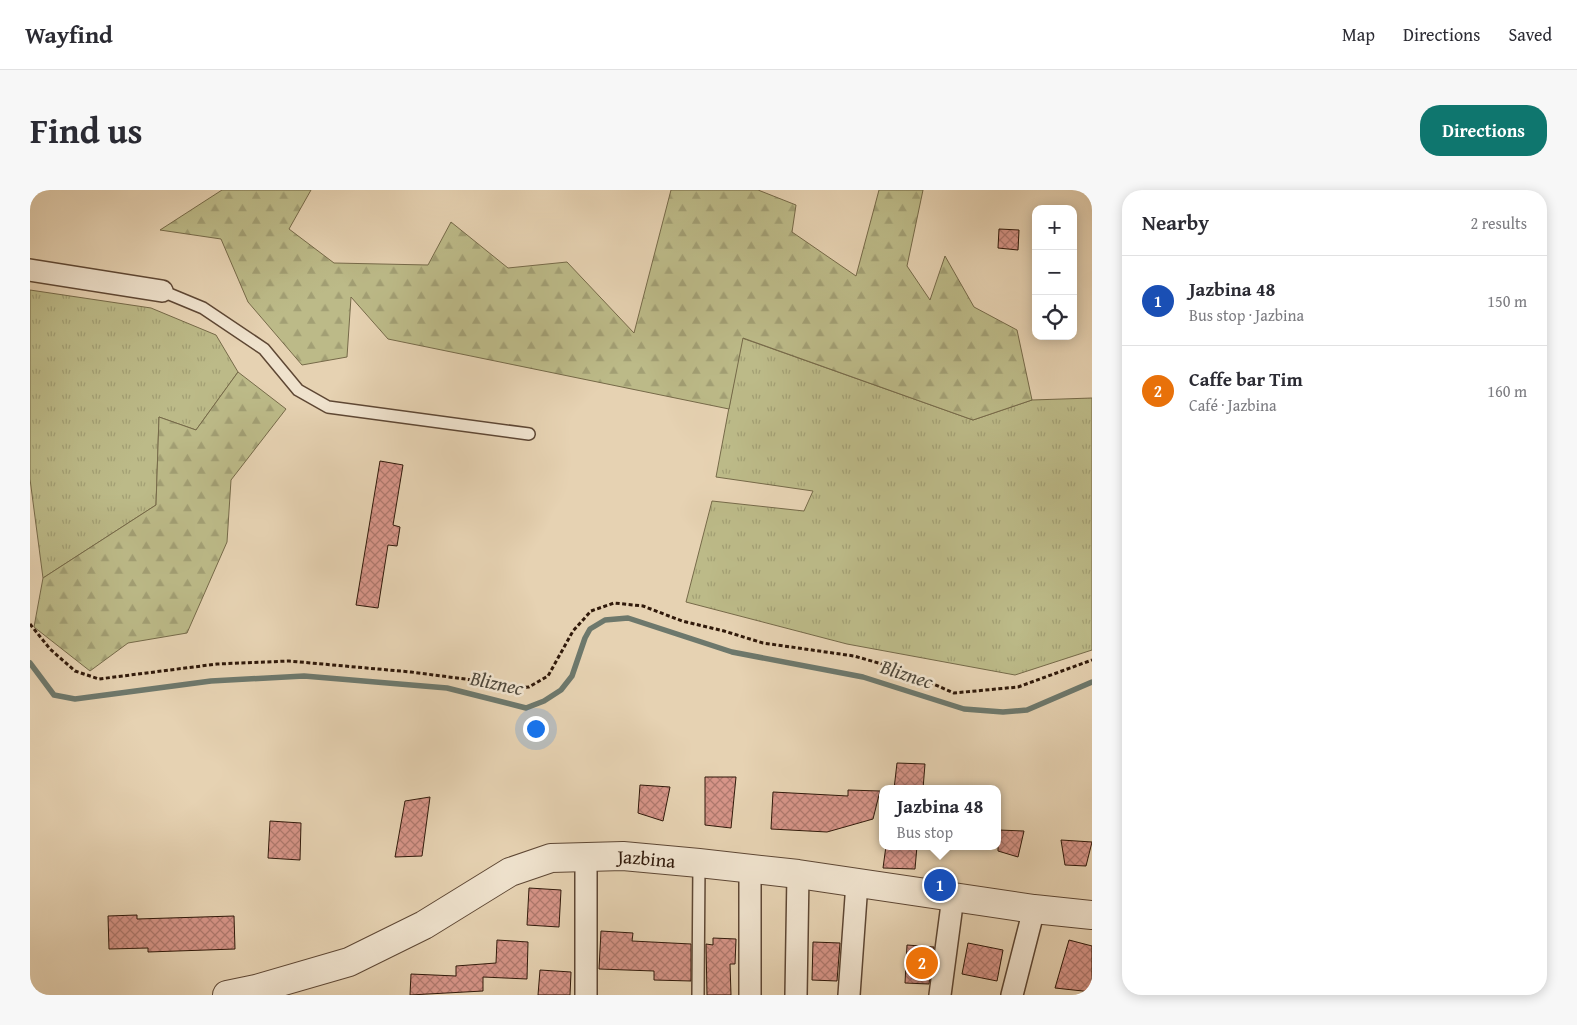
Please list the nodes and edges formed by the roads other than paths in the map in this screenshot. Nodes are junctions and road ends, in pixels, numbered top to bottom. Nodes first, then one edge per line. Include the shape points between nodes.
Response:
1 (30, 270) edge
2 (162, 290) joint
3 (529, 434) dead end
4 (586, 858) junction
5 (699, 863) junction
6 (750, 868) junction
7 (798, 874) junction
8 (857, 883) junction
9 (953, 896) junction
10 (1034, 909) junction
11 (1092, 916) edge
12 (227, 995) edge
13 (586, 995) edge
14 (698, 995) edge
15 (750, 995) edge
16 (796, 995) edge
17 (849, 995) edge
18 (940, 995) edge
19 (1012, 995) edge

1 - 2 street
2 - 3 lane via 203,308 264,349 298,390 328,408
4 - 5 street, Jazbina via 623,856
4 - 12 street, Jazbina via 551,858 510,872 424,925 349,962
4 - 13 street
5 - 6 street, Jazbina
5 - 14 lane
6 - 7 street, Jazbina
6 - 15 street
7 - 8 street, Jazbina
7 - 16 street
8 - 9 street, Jazbina
8 - 17 street
9 - 10 street, Jazbina
9 - 18 street
10 - 11 street, Jazbina
10 - 19 street

